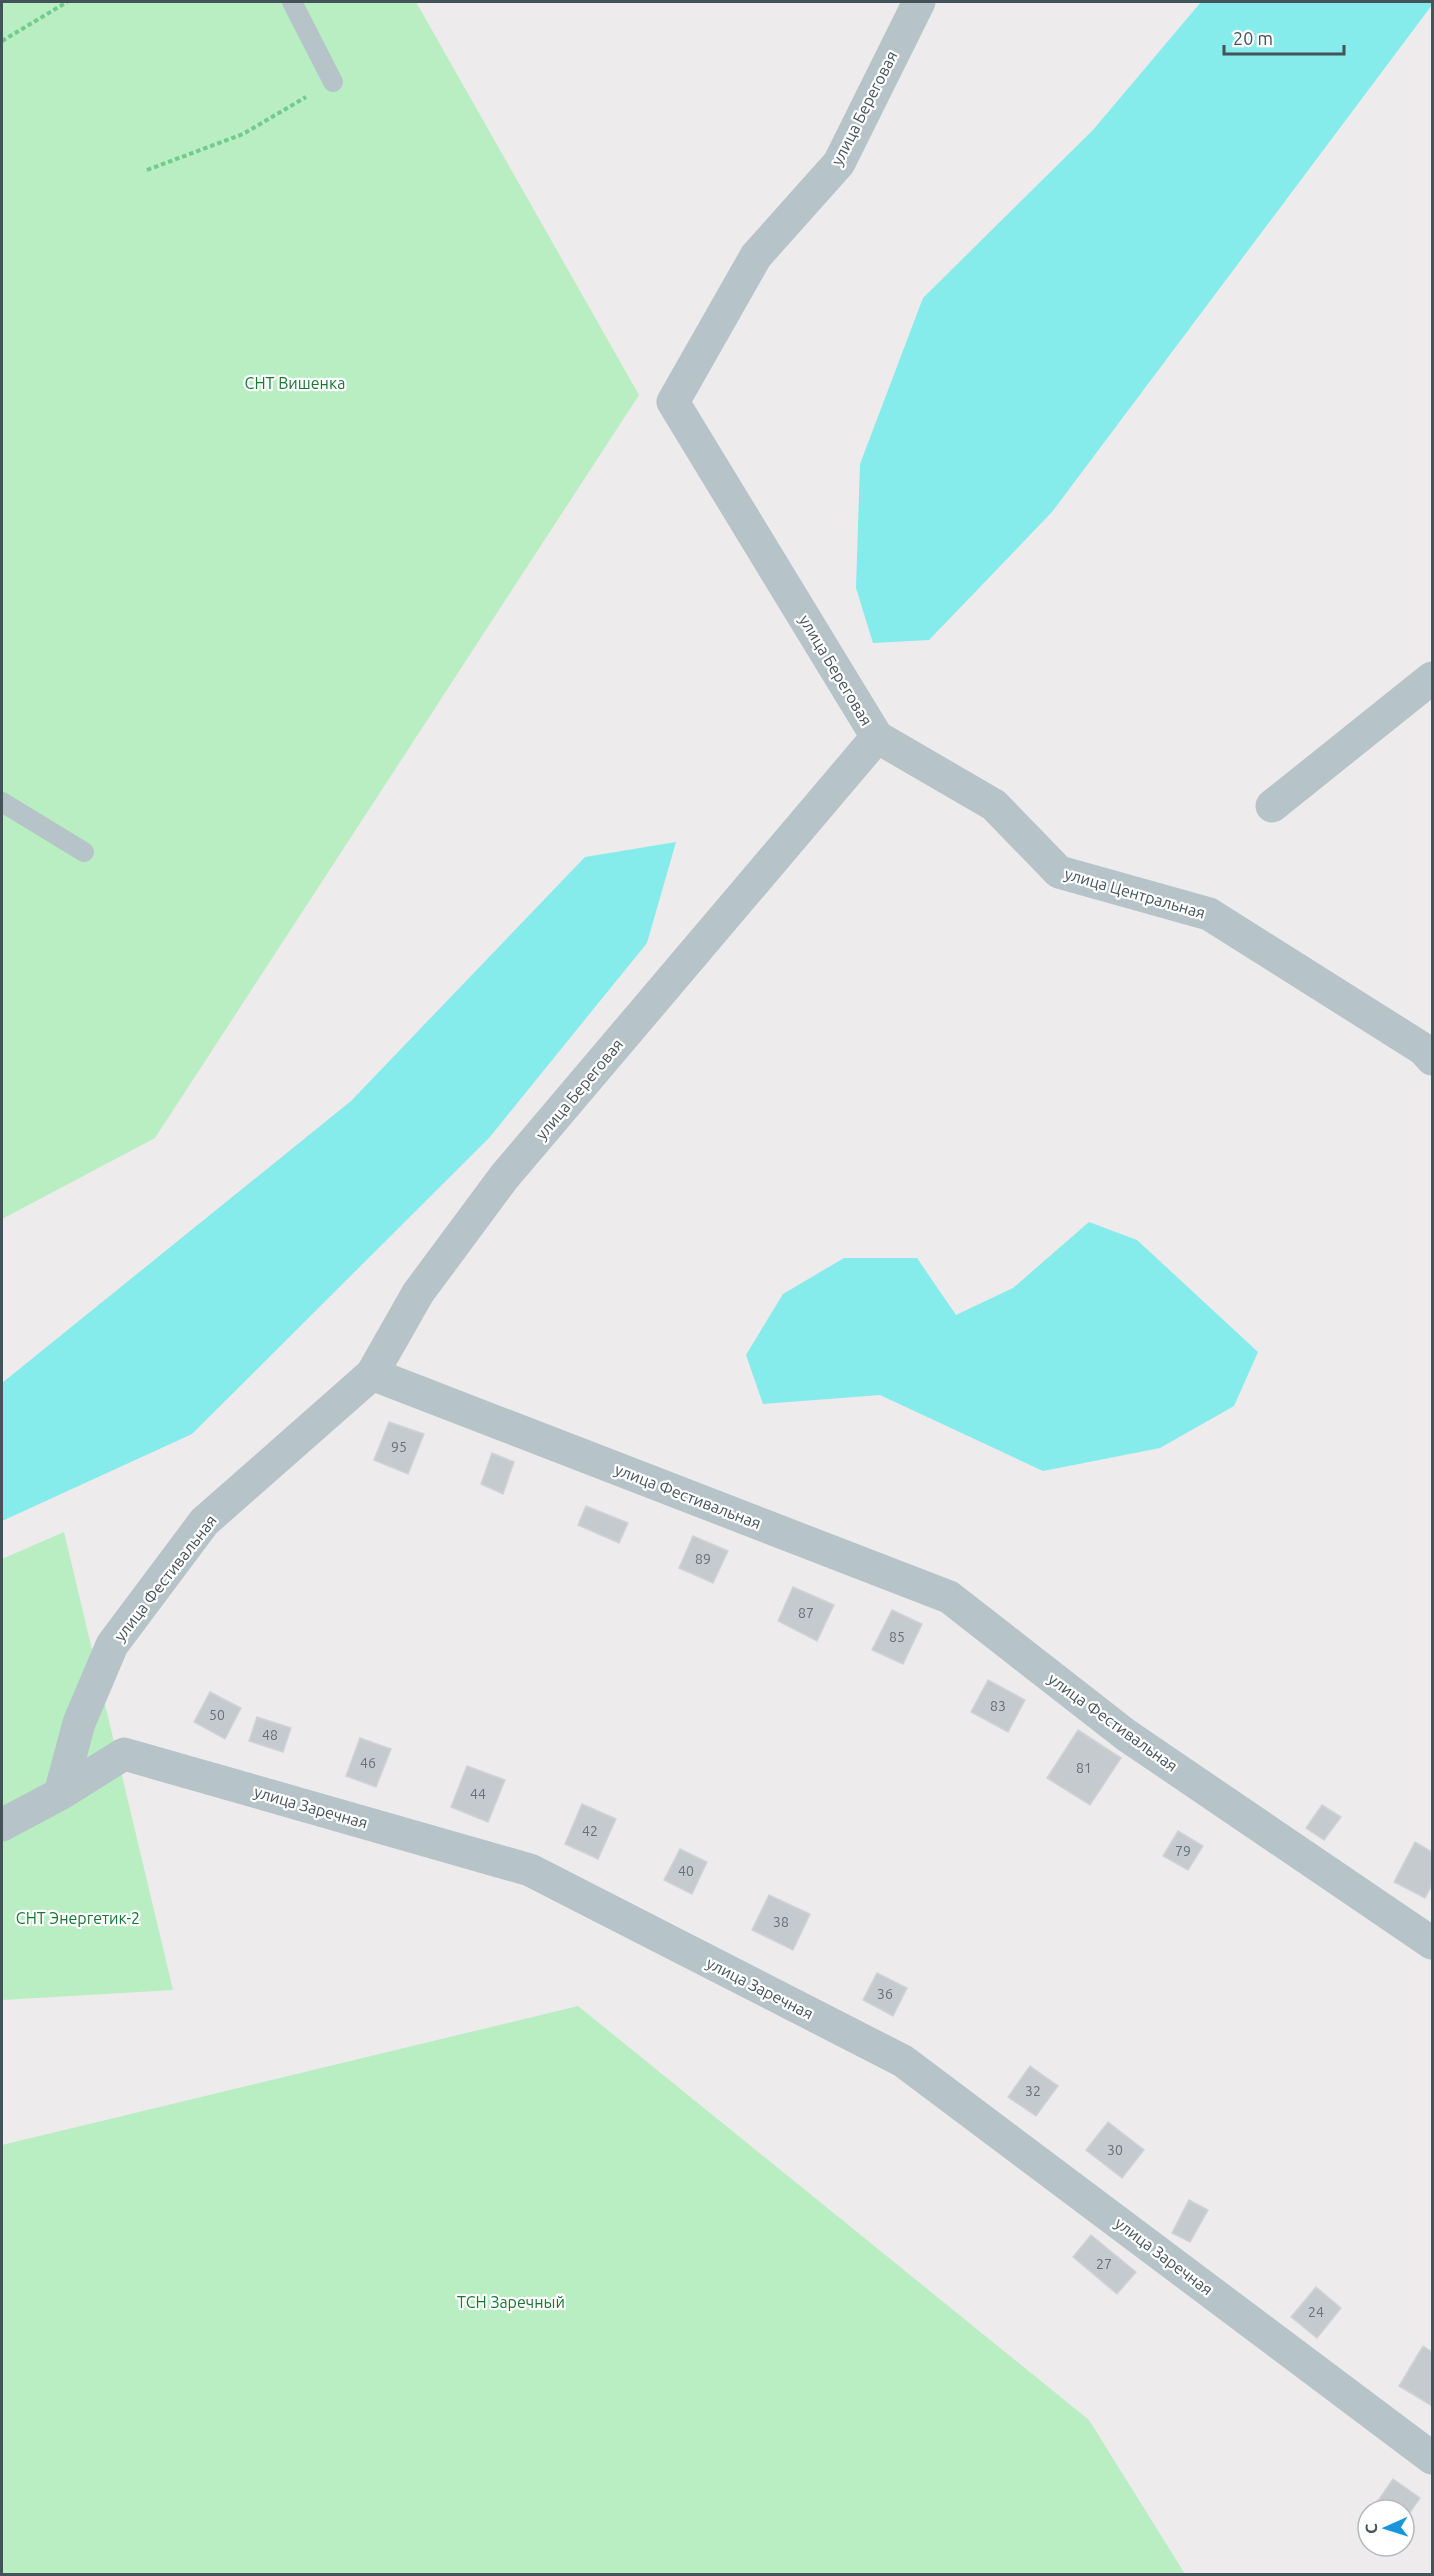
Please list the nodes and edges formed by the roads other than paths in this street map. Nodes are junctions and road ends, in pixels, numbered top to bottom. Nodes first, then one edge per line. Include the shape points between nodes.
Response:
1 (292, 2) edge
2 (919, 2) edge
3 (333, 82) road end
4 (1432, 678) edge
5 (877, 737) junction
6 (2, 802) edge
7 (1272, 806) dead end
8 (84, 852) dead end
9 (1218, 920) joint
10 (1428, 1054) edge
11 (372, 1374) junction
12 (60, 1794) junction
13 (2, 1825) edge
14 (1432, 1943) edge
15 (1432, 2458) edge

1 - 3 lane
2 - 5 street, улица Береговая via 839,163 756,256 674,402
4 - 7 street
5 - 9 lane via 994,805 1059,872 1209,914
5 - 11 street, улица Береговая via 504,1177 418,1293
6 - 8 lane
9 - 10 street, улица Центральная
11 - 12 street, улица Фестивальная via 204,1522 112,1646 79,1723
11 - 14 street, улица Фестивальная via 949,1597 1126,1735
12 - 13 street, улица Заречная
12 - 15 street, улица Заречная via 124,1754 530,1870 903,2061

